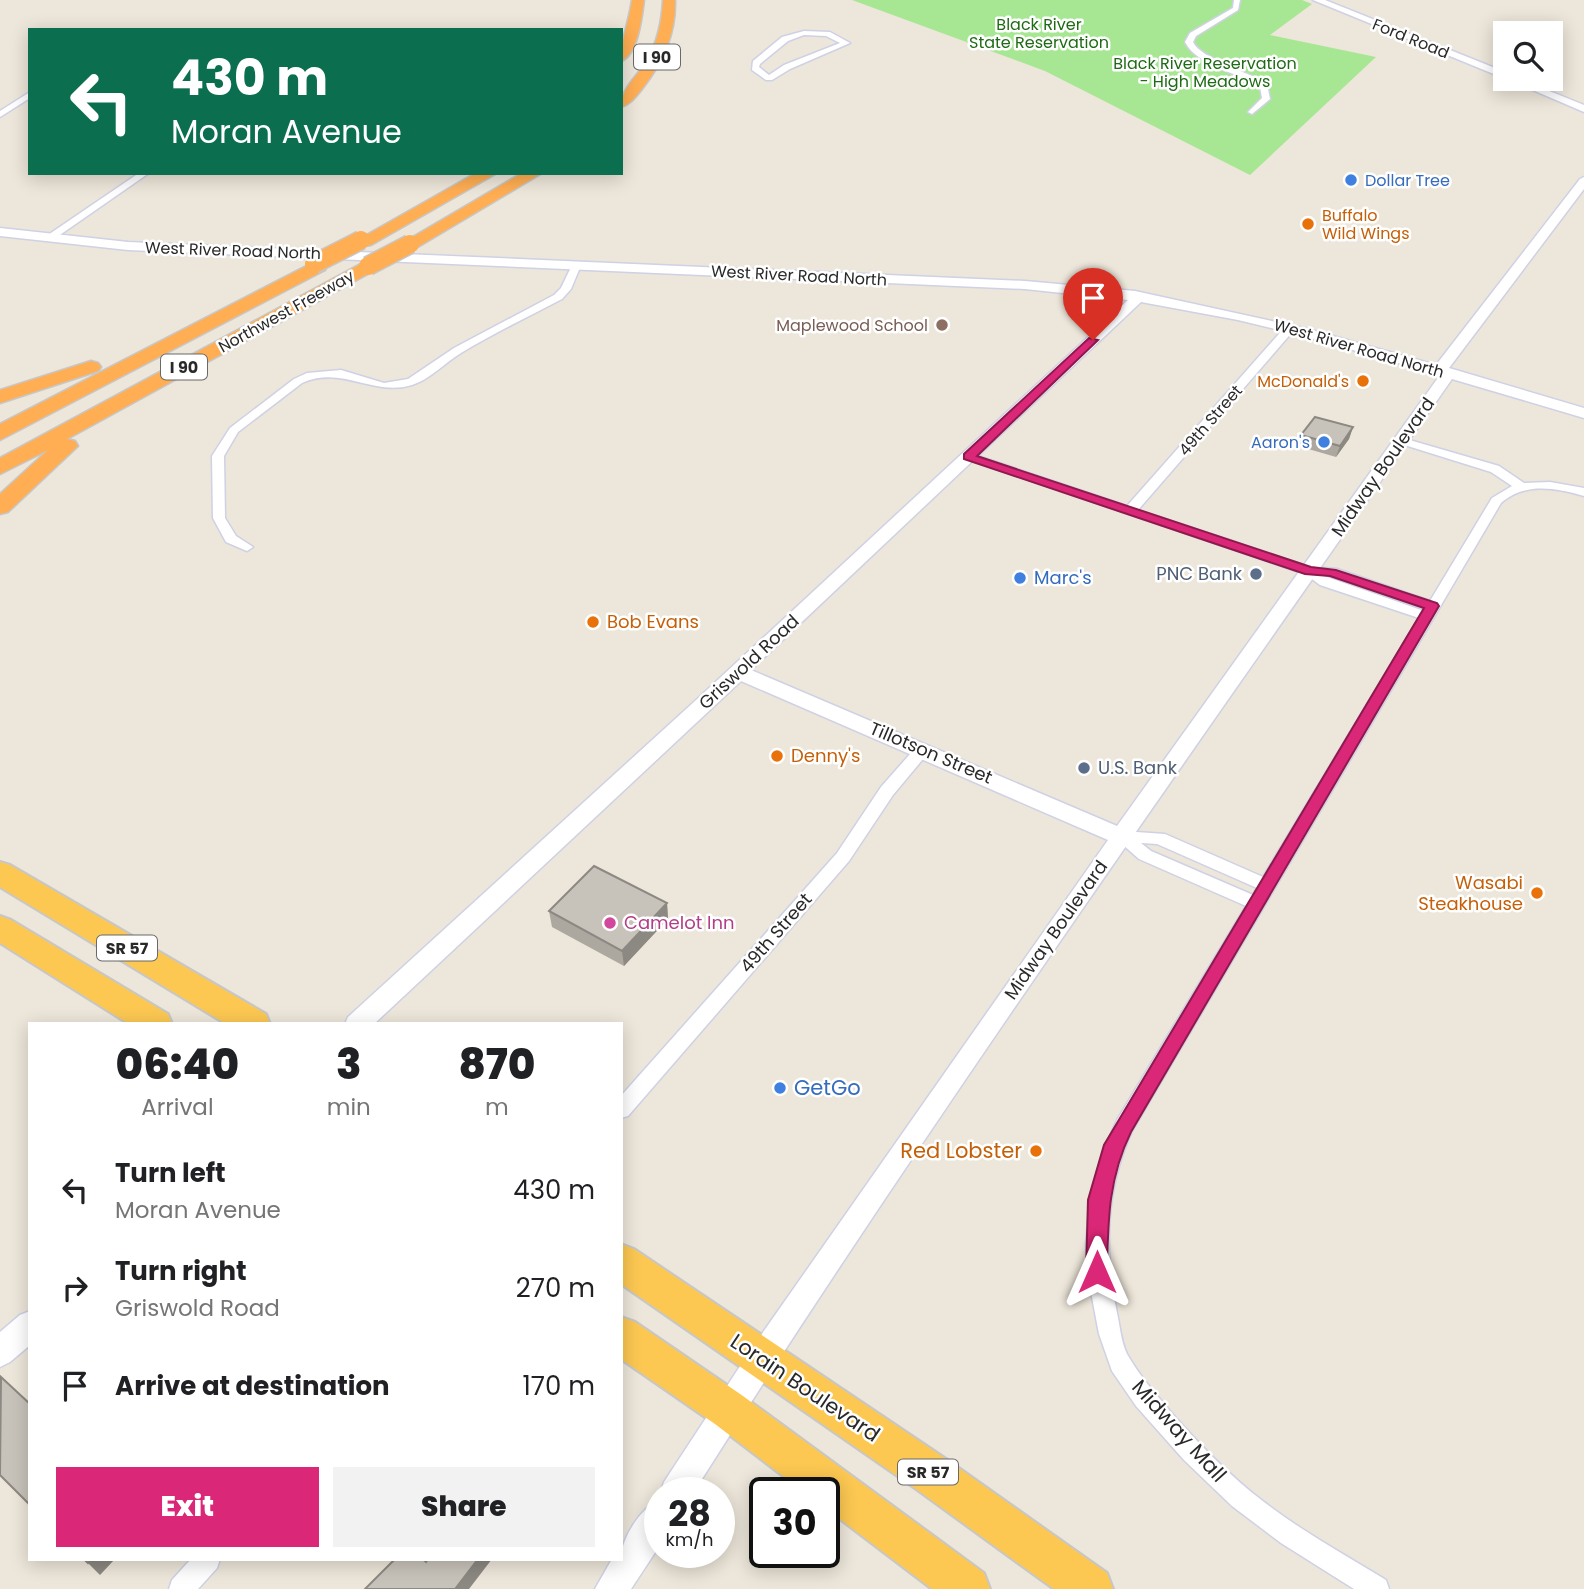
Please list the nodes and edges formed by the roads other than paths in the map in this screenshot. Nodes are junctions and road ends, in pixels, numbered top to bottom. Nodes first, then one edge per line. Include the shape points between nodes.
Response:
1 (638, 0) edge
2 (669, 0) edge
3 (1237, 0) edge
4 (1317, 0) edge
5 (623, 53) edge
6 (1493, 71) edge
7 (777, 72) joint
8 (1541, 91) edge
9 (28, 95) edge
10 (623, 101) edge
11 (1584, 109) edge
12 (1252, 112) dead end
13 (0, 115) edge
14 (142, 175) edge
15 (485, 175) edge
16 (531, 175) edge
17 (1584, 181) edge
18 (0, 232) edge
19 (51, 237) junction
20 (316, 265) junction
21 (576, 265) junction
22 (322, 292) junction
23 (1135, 295) junction
24 (1290, 328) junction
25 (1443, 372) junction
26 (0, 397) edge
27 (1584, 413) edge
28 (0, 433) edge
29 (1402, 442) junction
30 (968, 457) junction
31 (0, 467) edge
32 (1523, 487) junction
33 (1584, 492) edge
34 (0, 507) edge
35 (1130, 511) junction
36 (247, 547) dead end
37 (1310, 571) junction
38 (1429, 611) junction
39 (738, 672) junction
40 (923, 749) junction
41 (1122, 836) junction
42 (0, 873) edge
43 (1269, 886) junction
44 (1258, 904) junction
45 (0, 928) edge
46 (153, 1022) edge
47 (251, 1022) edge
48 (359, 1022) edge
49 (623, 1108) edge
50 (623, 1263) edge
51 (28, 1327) edge
52 (623, 1337) edge
53 (0, 1352) edge
54 (762, 1358) junction
55 (729, 1410) junction
56 (685, 1477) edge
57 (644, 1540) edge
58 (206, 1561) edge
59 (181, 1589) edge
60 (612, 1589) edge
61 (968, 1589) edge
62 (1091, 1589) edge
63 (1377, 1589) edge

1 - 5 highway, I 90 via 634,30
2 - 10 highway, I 90 via 660,51
3 - 12 street via 1236,9 1189,42 1200,56 1264,86 1266,99
4 - 6 street, Ford Road
7 - 7 street via 769,78 754,66 790,37 821,33 846,43
8 - 11 street
9 - 13 street
14 - 19 street
15 - 20 highway, Northwest Freeway / I 90, bridge
16 - 22 highway, Northwest Freeway / I 90, bridge
17 - 25 street, Midway Boulevard
18 - 19 street, West River Road North
19 - 21 street, West River Road North via 128,246
20 - 26 highway via 116,357
20 - 28 highway, Northwest Freeway / I 90
21 - 23 street, West River Road North via 1039,286
21 - 36 street via 558,297 411,382 384,387 341,373 311,375 234,430 218,456 219,517 231,539
22 - 31 highway, Northwest Freeway / I 90
22 - 34 highway via 87,431 45,463
23 - 24 street, West River Road North
23 - 30 street, Griswold Road via 1133,302
24 - 25 street, West River Road North
24 - 35 street, 49th Street
25 - 27 street, West River Road North
25 - 29 street, Midway Boulevard
29 - 32 street via 1495,470
29 - 37 street, Midway Boulevard
30 - 35 street
30 - 39 street, Griswold Road
32 - 33 street, Midway Mall via 1556,486
32 - 38 street, Midway Mall via 1496,501
35 - 37 street
37 - 38 street via 1325,582
37 - 41 street, Midway Boulevard
38 - 43 street, Midway Mall
39 - 40 street, Tillotson Street
39 - 48 street, Griswold Road
40 - 41 street, Tillotson Street
40 - 49 street, 49th Street via 887,791 843,857
41 - 43 street, Tillotson Street via 1158,838
41 - 44 street, Tillotson Street via 1145,855
41 - 54 street, Midway Boulevard
42 - 47 highway, SR 57
43 - 44 street, Midway Mall
44 - 63 street, Midway Mall via 1111,1151 1099,1200 1097,1272 1119,1361 1138,1390 1241,1499
45 - 46 highway, SR 57
50 - 54 highway, Lorain Boulevard / SR 57
51 - 53 street
52 - 55 highway
54 - 55 street, Midway Boulevard
54 - 62 highway, Lorain Boulevard / SR 57
55 - 56 street, Midway Boulevard
55 - 61 highway
57 - 60 street
58 - 59 street

